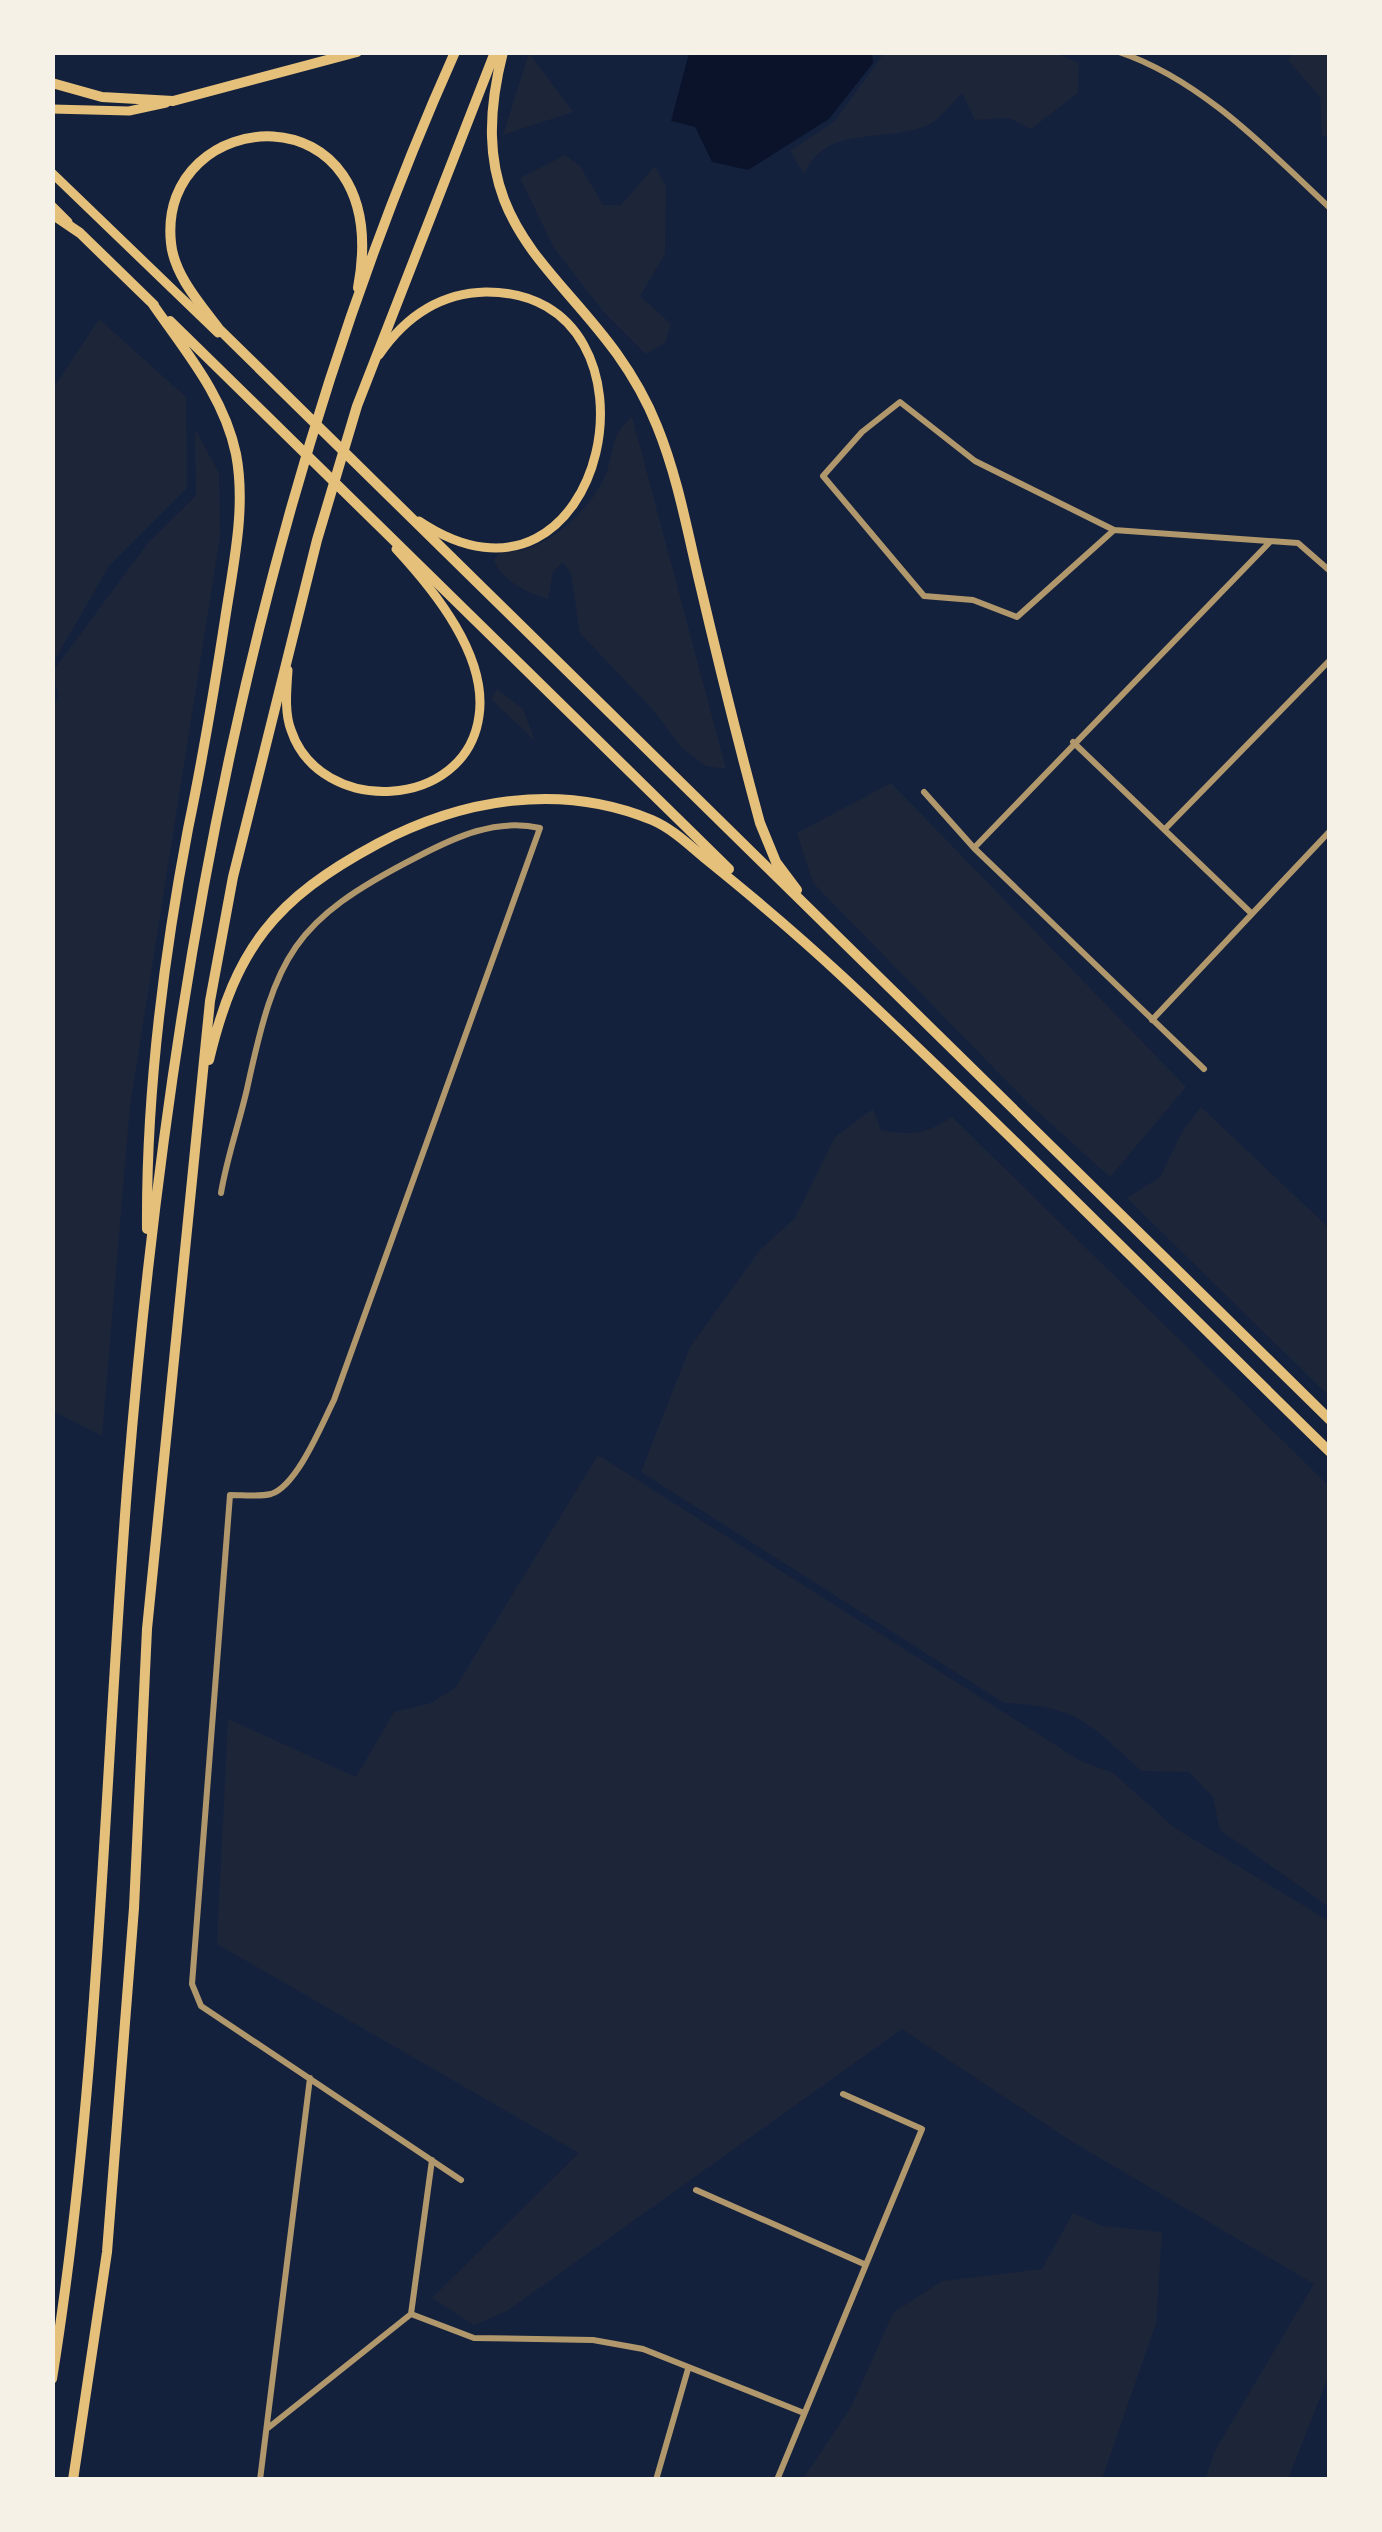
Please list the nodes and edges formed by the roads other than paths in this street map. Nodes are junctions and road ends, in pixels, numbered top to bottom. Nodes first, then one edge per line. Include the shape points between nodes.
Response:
1 (356, 52) edge
2 (454, 52) edge
3 (495, 52) edge
4 (503, 52) edge
5 (1120, 52) edge
6 (52, 83) edge
7 (173, 101) junction
8 (52, 109) edge
9 (52, 173) edge
10 (52, 206) edge
11 (1330, 208) edge
12 (52, 214) edge
13 (80, 233) junction
14 (152, 303) junction
15 (352, 319) junction
16 (267, 380) junction
17 (364, 384) junction
18 (373, 482) junction
19 (364, 514) junction
20 (1114, 530) junction
21 (1270, 542) junction
22 (1330, 570) edge
23 (289, 653) junction
24 (1330, 660) edge
25 (1072, 742) junction
26 (924, 792) dead end
27 (1164, 829) junction
28 (1330, 832) edge
29 (974, 848) junction
30 (766, 905) junction
31 (1250, 912) junction
32 (816, 915) junction
33 (1152, 1020) junction
34 (1204, 1070) dead end
35 (197, 1110) junction
36 (222, 1193) dead end
37 (147, 1270) junction
38 (1330, 1420) edge
39 (1330, 1452) edge
40 (310, 2078) junction
41 (843, 2094) dead end
42 (432, 2160) junction
43 (461, 2180) dead end
44 (696, 2190) dead end
45 (864, 2264) junction
46 (411, 2314) junction
47 (688, 2369) junction
48 (52, 2379) edge
49 (804, 2413) junction
50 (266, 2429) junction
51 (72, 2480) edge
52 (260, 2480) edge
53 (656, 2480) edge
54 (777, 2480) edge

1 - 7 highway
2 - 15 highway
3 - 17 highway
4 - 32 highway via 490,113 499,187 525,243 614,348 657,426 760,823 776,862
5 - 11 street via 1158,69 1242,126
6 - 7 highway via 102,97
7 - 8 main road via 130,111
9 - 16 main road
10 - 13 main road
12 - 13 highway
13 - 14 highway
14 - 19 highway
14 - 37 highway via 226,419 240,491 216,684 159,1026
15 - 16 highway via 364,236 354,194 327,157 298,141 258,136 205,158 186,181 171,243 195,298
15 - 37 highway via 258,629 193,934
16 - 18 highway
17 - 18 main road via 386,345 417,313 451,296 498,292 541,306 565,323 587,350 600,401 598,453 586,488 564,518 526,542 465,544 420,522
17 - 23 highway
18 - 32 highway
19 - 23 main road via 416,573 467,650 480,698 472,736 448,768 416,788 387,794 342,784 310,762 291,733
19 - 30 highway
20 - 20 street via 975,461 900,402 822,476 924,596 973,600 1017,616
20 - 21 street
21 - 22 street via 1298,543
21 - 25 street
23 - 35 highway via 234,877
24 - 27 street
25 - 27 street
25 - 29 street
26 - 29 street
27 - 31 street
28 - 31 street
29 - 33 street
30 - 35 highway via 668,829 623,810 508,800 439,814 311,882 262,929 231,982
30 - 39 highway
31 - 33 street
32 - 38 highway
33 - 34 street
35 - 51 highway via 147,1629 108,2252
36 - 40 street via 266,1004 305,932 365,884 443,844 518,823 540,828 334,1400 283,1486 273,1493 230,1495 194,1998
37 - 48 highway via 75,2214
40 - 42 street
40 - 50 street
41 - 45 street via 922,2128
42 - 43 street
42 - 46 street
44 - 45 street
45 - 49 street
46 - 47 street via 474,2338 593,2340 643,2350
46 - 50 street
47 - 49 street
47 - 53 street
49 - 54 street
50 - 52 street

